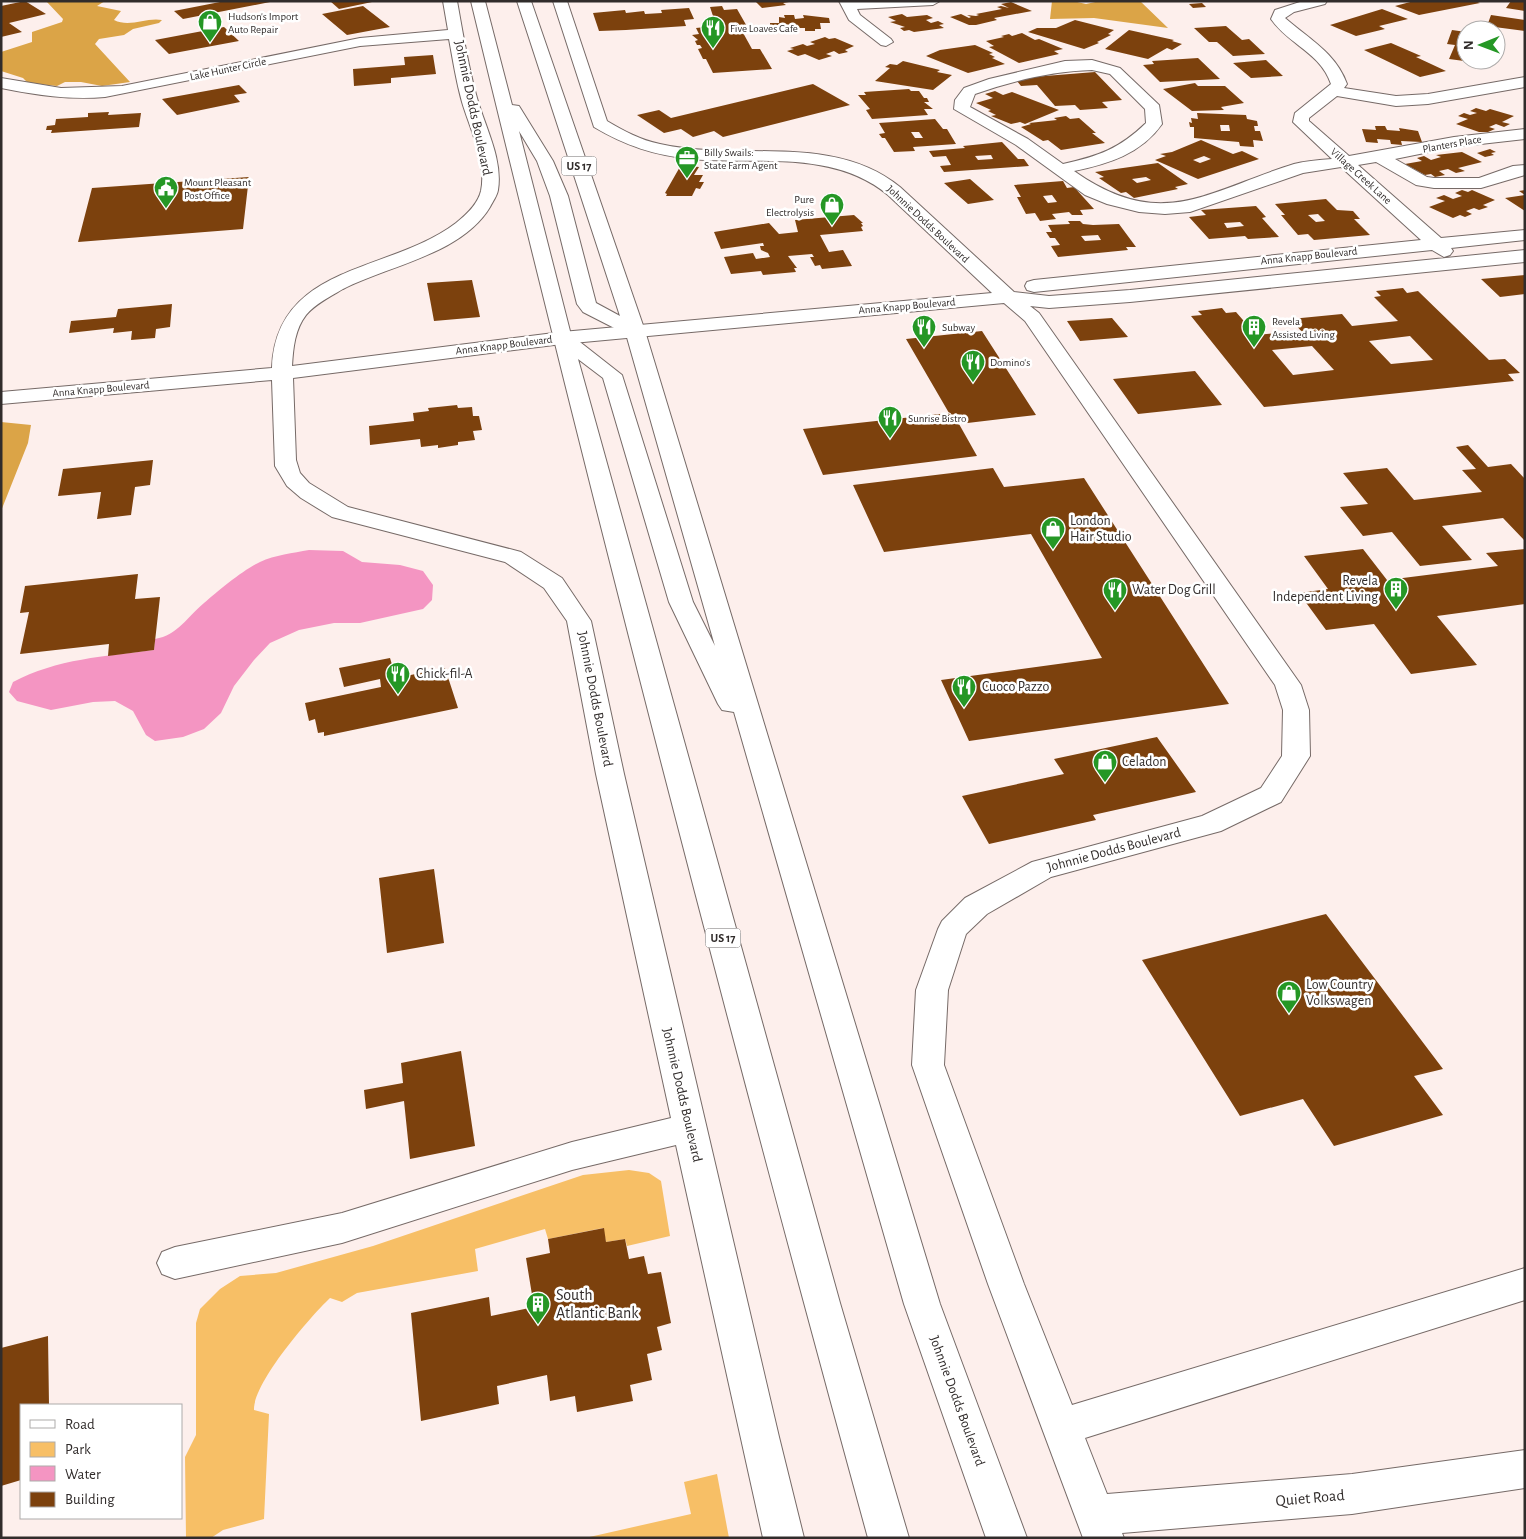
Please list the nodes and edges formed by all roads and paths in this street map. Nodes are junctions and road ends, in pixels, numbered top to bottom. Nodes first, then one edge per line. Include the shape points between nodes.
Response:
1 (450, 1) edge
2 (478, 1) edge
3 (524, 1) edge
4 (560, 1) edge
5 (934, 1) edge
6 (1320, 1) edge
7 (847, 3) edge
8 (456, 34) junction
9 (886, 42) dead end
10 (1525, 82) edge
11 (1, 83) edge
12 (500, 89) junction
13 (1334, 91) junction
14 (1525, 134) edge
15 (1380, 157) junction
16 (1346, 161) junction
17 (1062, 169) junction
18 (1525, 170) edge
19 (1286, 174) junction
20 (1365, 179) junction
21 (1525, 235) edge
22 (1436, 244) junction
23 (1525, 256) edge
24 (1456, 262) junction
25 (1006, 297) junction
26 (635, 331) junction
27 (562, 338) junction
28 (283, 373) junction
29 (1, 398) edge
30 (765, 772) junction
31 (689, 1128) junction
32 (175, 1263) dead end
33 (1525, 1284) edge
34 (1061, 1427) junction
35 (1525, 1469) edge
36 (1099, 1526) edge
37 (784, 1538) edge
38 (889, 1538) edge
39 (1007, 1538) edge

1 - 8 main road, Johnnie Dodds Boulevard
2 - 12 main road, Johnnie Dodds Boulevard / US 17
3 - 26 main road, Johnnie Dodds Boulevard / US 17
4 - 25 main road, Johnnie Dodds Boulevard via 600,124 615,135 665,151 825,161 858,168 887,185
5 - 7 main road
6 - 13 main road via 1289,9 1280,13 1278,19 1327,59 1339,84
7 - 9 main road via 854,17
8 - 11 main road, Lake Hunter Circle via 360,42 97,94 61,94
8 - 28 main road, Johnnie Dodds Boulevard via 467,91 487,162 490,191 482,209 451,234 321,291 297,311 285,338
10 - 13 main road via 1428,99 1396,101
12 - 26 main road via 545,161 559,196 587,304
12 - 27 main road, Johnnie Dodds Boulevard / US 17
13 - 16 main road, Village Creek Lane via 1301,116 1301,122
14 - 15 main road, Planters Place via 1454,142
15 - 16 main road, Planters Place
15 - 18 main road via 1422,181 1434,183 1481,183
16 - 19 main road, Planters Place via 1300,168
16 - 20 main road, Village Creek Lane
17 - 17 main road, Planters Place via 1022,142 962,109 969,91 1064,66 1092,65 1115,71 1153,108 1154,124 1134,145 1112,158
17 - 19 main road, Planters Place via 1092,191 1113,200 1165,209 1190,207
19 - 20 main road via 1334,182
20 - 22 main road, Village Creek Lane
21 - 22 main road, Anna Knapp Boulevard
22 - 24 main road, Village Creek Lane
22 - 25 main road, Anna Knapp Boulevard via 1037,285
23 - 24 main road, Anna Knapp Boulevard
24 - 25 main road, Anna Knapp Boulevard via 1049,302
25 - 26 main road, Anna Knapp Boulevard
25 - 34 main road, Johnnie Dodds Boulevard via 1032,318 1151,486 1288,685 1296,710 1296,756 1271,795 1211,824 1042,869 976,906 953,929 932,990 928,1065
26 - 27 main road, Anna Knapp Boulevard
26 - 30 main road, Johnnie Dodds Boulevard / US 17
27 - 28 main road, Anna Knapp Boulevard
27 - 30 main road via 612,375 681,602
27 - 38 main road, Johnnie Dodds Boulevard / US 17 via 822,1303
28 - 29 main road, Anna Knapp Boulevard
28 - 31 main road, Johnnie Dodds Boulevard via 286,467 301,487 340,512 513,557 553,584 579,621
30 - 39 main road, Johnnie Dodds Boulevard / US 17 via 922,1304
31 - 32 main road via 572,1156 342,1228
31 - 37 main road, Johnnie Dodds Boulevard
33 - 34 main road
34 - 36 main road, Johnnie Dodds Boulevard
35 - 36 main road, Quiet Road

